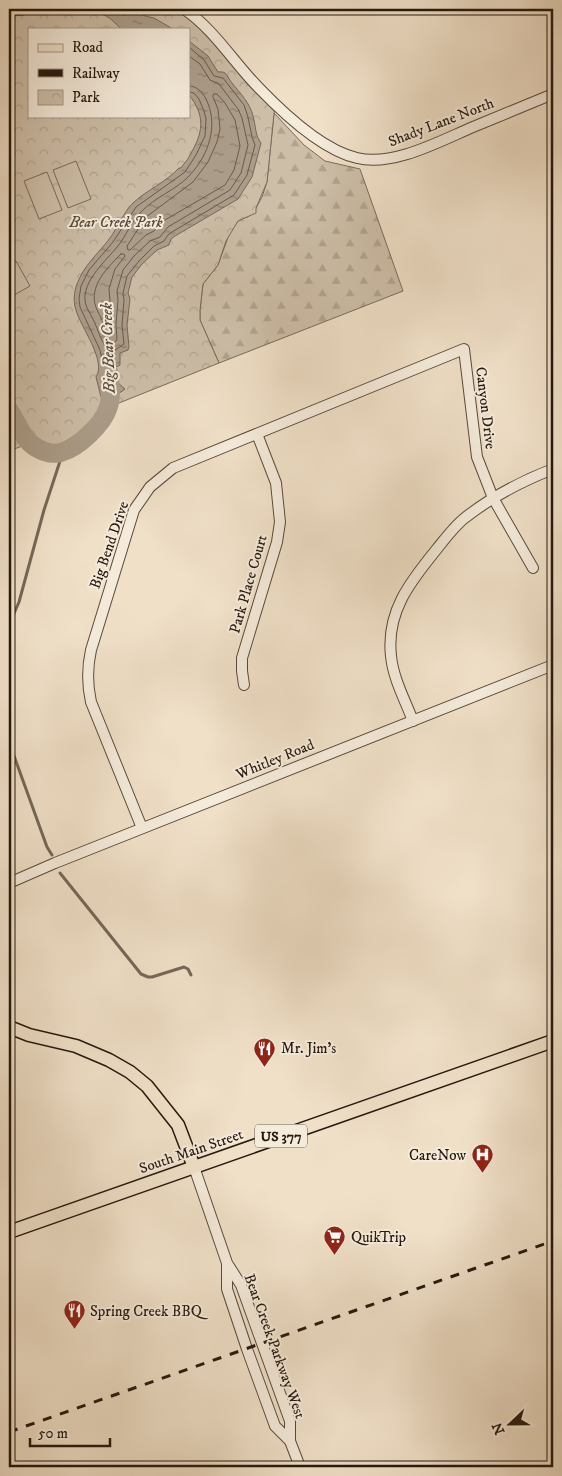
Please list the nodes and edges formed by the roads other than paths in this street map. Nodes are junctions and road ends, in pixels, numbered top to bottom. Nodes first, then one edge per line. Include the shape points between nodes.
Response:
1 (184, 9) edge
2 (553, 94) edge
3 (464, 349) joint
4 (257, 434) junction
5 (553, 469) edge
6 (493, 498) junction
7 (533, 568) dead end
8 (553, 665) edge
9 (244, 685) dead end
10 (413, 721) junction
11 (142, 828) junction
12 (9, 883) edge
13 (9, 1026) edge
14 (553, 1041) edge
15 (194, 1167) junction
16 (9, 1232) edge
17 (227, 1263) junction
18 (290, 1441) junction
19 (300, 1467) edge

1 - 2 street, Shady Lane North via 298,125 341,152 358,158 379,160 423,148
3 - 4 street, Big Bend Drive
3 - 6 street, Canyon Drive via 477,457
4 - 9 street, Park Place Court via 276,483 280,522 242,658
4 - 11 street, Big Bend Drive via 179,464 160,476 145,493 134,510 93,643 88,666 90,702
5 - 6 street via 512,486
6 - 7 street, Canyon Drive
6 - 10 street via 464,518 413,579 399,602 390,640 390,657
8 - 10 street, Whitley Road
10 - 11 street, Whitley Road
11 - 12 street, Whitley Road
13 - 15 main road via 29,1035 76,1046 130,1072 147,1086 178,1125
14 - 15 main road, South Main Street / US 377
15 - 16 main road, South Main Street / US 377
15 - 17 street, Bear Creek Parkway West
17 - 18 street, Bear Creek Parkway West via 241,1285 290,1421
17 - 18 street, Bear Creek Parkway West via 227,1289 247,1349 275,1426
18 - 19 street, Bear Creek Parkway West

